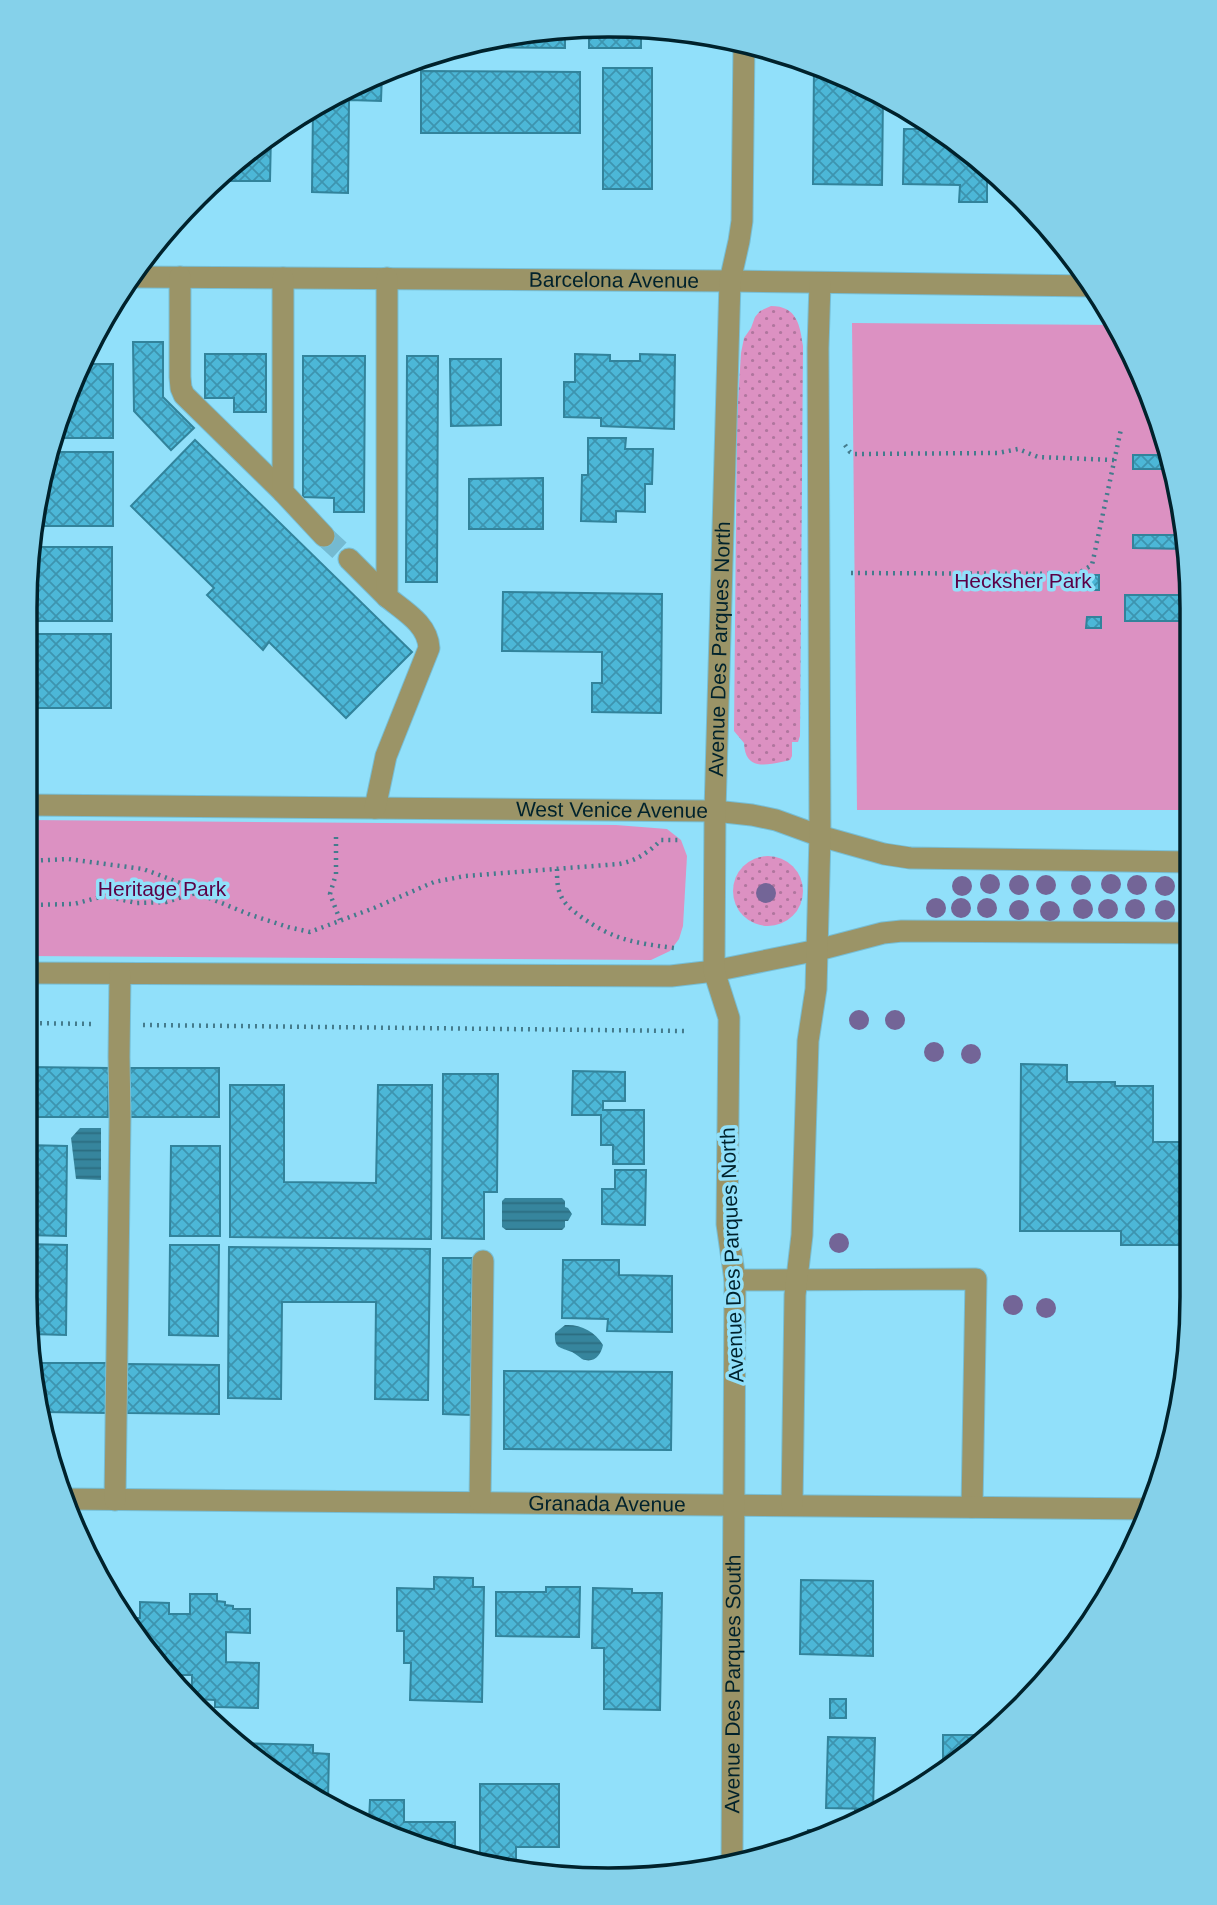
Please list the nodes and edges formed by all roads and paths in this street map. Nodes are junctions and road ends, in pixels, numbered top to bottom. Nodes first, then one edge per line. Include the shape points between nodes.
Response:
1 (744, 53) edge
2 (143, 277) edge
3 (180, 277) junction
4 (283, 278) junction
5 (387, 278) junction
6 (730, 281) junction
7 (820, 282) junction
8 (1080, 286) edge
9 (1121, 429) dead end
10 (845, 434) dead end
11 (1114, 460) junction
12 (283, 492) junction
13 (324, 536) tunnel mouth
14 (349, 559) tunnel mouth
15 (851, 573) dead end
16 (387, 597) junction
17 (37, 805) edge
18 (375, 808) junction
19 (715, 811) junction
20 (820, 836) junction
21 (336, 837) dead end
22 (681, 840) dead end
23 (37, 861) edge
24 (1180, 862) edge
25 (557, 869) junction
26 (197, 893) junction
27 (37, 905) edge
28 (340, 920) junction
29 (1180, 933) edge
30 (678, 948) dead end
31 (818, 950) junction
32 (714, 971) junction
33 (37, 973) edge
34 (120, 974) junction
35 (37, 1023) edge
36 (119, 1025) junction
37 (685, 1031) dead end
38 (483, 1261) dead end
39 (735, 1280) junction
40 (797, 1280) junction
41 (74, 1499) edge
42 (115, 1500) junction
43 (480, 1502) junction
44 (735, 1504) junction
45 (792, 1505) junction
46 (972, 1507) junction
47 (1139, 1509) edge
48 (732, 1854) edge

1 - 6 street, Avenue Des Parques North via 742,221
2 - 3 street, Barcelona Avenue
3 - 4 street, Barcelona Avenue
3 - 12 street via 184,396
4 - 5 street, Barcelona Avenue
4 - 12 street
5 - 6 street, Barcelona Avenue
5 - 16 street
6 - 7 street, Barcelona Avenue
6 - 19 street, Avenue Des Parques North
7 - 8 street, Barcelona Avenue
7 - 20 street
9 - 11 path
10 - 11 path via 845,447 855,454 1018,449 1038,457
11 - 15 path via 1092,565 1077,574
12 - 13 street
14 - 16 street
16 - 18 street via 425,630 429,648 386,756
17 - 18 street, West Venice Avenue
18 - 19 street, West Venice Avenue
19 - 20 street, West Venice Avenue via 776,820
19 - 32 street, Avenue Des Parques North
20 - 24 street, West Venice Avenue via 910,858
20 - 31 street
21 - 28 path via 336,874 330,894
22 - 25 path via 661,840 628,862
23 - 26 path via 68,859 143,869
25 - 28 path via 434,882
25 - 30 path via 565,903 584,919 630,942
26 - 27 path via 166,902 104,897
26 - 28 path via 310,932
29 - 31 street via 902,931
31 - 32 street
31 - 40 street via 808,1041
32 - 34 street via 631,977
32 - 39 street, Avenue Des Parques North via 729,1018 727,1224
33 - 34 street
34 - 36 street
35 - 36 path
36 - 37 path
36 - 42 street
38 - 43 street
39 - 40 street
39 - 44 street, Avenue Des Parques North
40 - 45 street
40 - 46 street via 976,1279
41 - 42 street, Granada Avenue
42 - 43 street, Granada Avenue
43 - 44 street, Granada Avenue
44 - 45 street, Granada Avenue
44 - 48 street, Avenue Des Parques South
45 - 46 street, Granada Avenue
46 - 47 street, Granada Avenue

